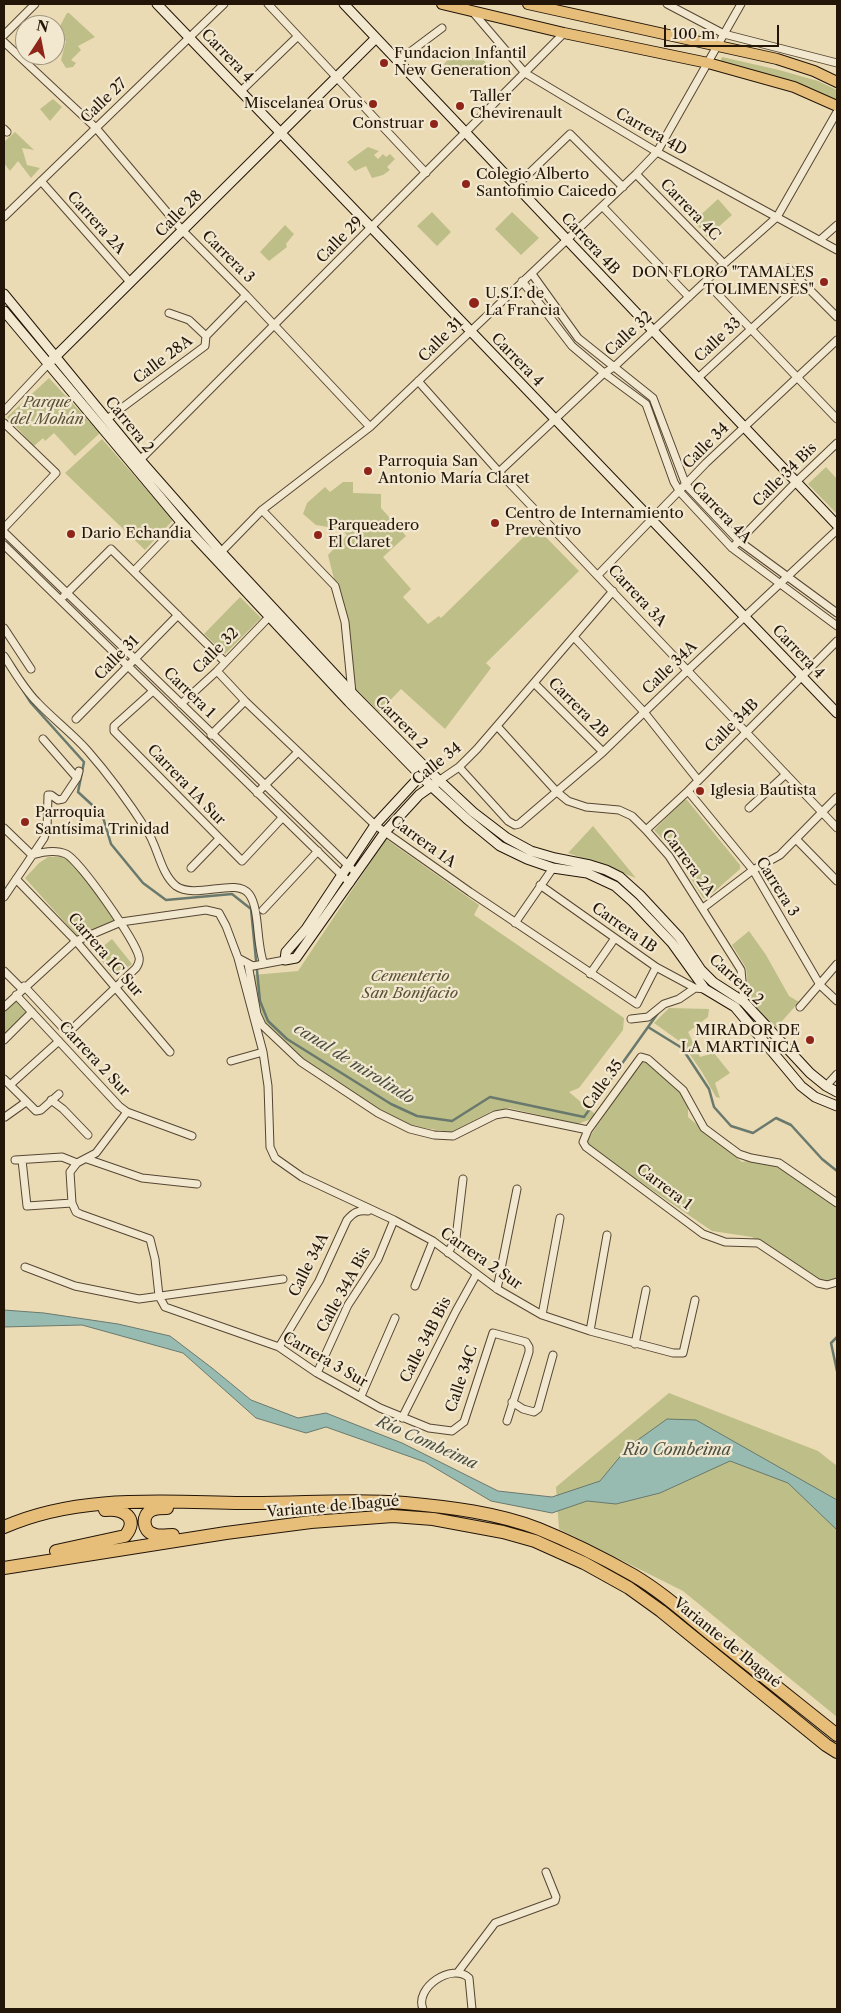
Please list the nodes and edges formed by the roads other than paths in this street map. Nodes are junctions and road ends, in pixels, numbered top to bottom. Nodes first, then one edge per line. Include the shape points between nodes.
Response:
1 (35, 4) edge
2 (157, 4) edge
3 (224, 4) edge
4 (268, 4) edge
5 (344, 4) edge
6 (442, 4) edge
7 (528, 4) edge
8 (667, 4) edge
9 (741, 4) edge
10 (472, 11) junction
11 (442, 28) dead end
12 (564, 33) junction
13 (724, 34) junction
14 (4, 35) edge
15 (298, 36) junction
16 (189, 37) junction
17 (376, 38) junction
18 (4, 42) edge
19 (718, 46) junction
20 (398, 61) junction
21 (708, 63) junction
22 (837, 63) edge
23 (525, 73) junction
24 (336, 78) junction
25 (837, 82) edge
26 (241, 91) junction
27 (837, 106) edge
28 (837, 112) edge
29 (96, 128) junction
30 (280, 133) junction
31 (466, 133) junction
32 (657, 152) junction
33 (426, 173) junction
34 (636, 174) junction
35 (41, 181) junction
36 (516, 186) junction
37 (623, 187) junction
38 (603, 207) junction
39 (4, 217) edge
40 (777, 217) junction
41 (837, 224) edge
42 (372, 228) junction
43 (182, 230) junction
44 (567, 240) junction
45 (820, 240) junction
46 (837, 250) edge
47 (724, 264) junction
48 (788, 268) dead end
49 (532, 274) junction
50 (130, 282) junction
51 (522, 282) junction
52 (706, 282) junction
53 (802, 282) junction
54 (4, 294) edge
55 (246, 295) junction
56 (689, 297) junction
57 (16, 309) junction
58 (169, 313) dead end
59 (6, 314) edge
60 (837, 317) edge
61 (275, 325) junction
62 (751, 328) junction
63 (470, 330) junction
64 (653, 330) junction
65 (206, 336) junction
66 (837, 340) edge
67 (56, 357) junction
68 (48, 364) junction
69 (614, 367) junction
70 (604, 373) junction
71 (698, 378) junction
72 (797, 379) junction
73 (418, 381) junction
74 (4, 411) edge
75 (107, 419) junction
76 (555, 419) junction
77 (837, 419) edge
78 (4, 423) edge
79 (370, 427) junction
80 (745, 427) junction
81 (837, 443) edge
82 (137, 463) junction
83 (499, 472) junction
84 (796, 482) junction
85 (686, 485) junction
86 (680, 492) junction
87 (262, 510) junction
88 (652, 520) junction
89 (182, 522) junction
90 (837, 525) edge
91 (4, 530) edge
92 (837, 530) edge
93 (739, 540) junction
94 (4, 545) edge
95 (732, 548) junction
96 (222, 552) junction
97 (134, 571) junction
98 (598, 574) junction
99 (788, 576) junction
100 (779, 584) junction
101 (613, 591) junction
102 (67, 594) junction
103 (60, 600) junction
104 (837, 613) edge
105 (178, 615) junction
106 (745, 616) junction
107 (269, 617) junction
108 (837, 626) edge
109 (4, 628) edge
110 (574, 637) junction
111 (837, 641) edge
112 (4, 656) edge
113 (134, 660) junction
114 (225, 662) junction
115 (128, 667) junction
116 (31, 669) dead end
117 (217, 670) junction
118 (688, 670) junction
119 (802, 676) junction
120 (534, 683) junction
121 (152, 691) junction
122 (352, 693) junction
123 (245, 701) junction
124 (181, 704) junction
125 (644, 712) junction
126 (837, 713) edge
127 (76, 719) dead end
128 (497, 726) junction
129 (746, 731) junction
130 (211, 735) junction
131 (44, 739) dead end
132 (298, 752) junction
133 (603, 752) junction
134 (459, 767) junction
135 (424, 772) junction
136 (786, 774) junction
137 (440, 780) junction
138 (698, 780) junction
139 (264, 786) junction
140 (431, 786) junction
141 (688, 791) junction
142 (556, 792) junction
143 (257, 793) junction
144 (837, 797) edge
145 (749, 808) dead end
146 (822, 813) junction
147 (282, 818) junction
148 (376, 824) junction
149 (4, 828) edge
150 (837, 828) edge
151 (646, 830) junction
152 (385, 832) junction
153 (219, 839) junction
154 (796, 839) junction
155 (318, 851) junction
156 (32, 855) junction
157 (191, 868) dead end
158 (553, 868) junction
159 (352, 870) junction
160 (752, 870) junction
161 (16, 879) junction
162 (346, 879) junction
163 (837, 881) edge
164 (540, 886) junction
165 (4, 897) edge
166 (703, 908) junction
167 (263, 910) dead end
168 (122, 922) junction
169 (515, 923) junction
170 (615, 938) junction
171 (76, 941) junction
172 (238, 958) junction
173 (285, 960) joint
174 (837, 964) edge
175 (257, 965) junction
176 (656, 967) junction
177 (4, 971) edge
178 (590, 974) junction
179 (820, 985) junction
180 (116, 987) junction
181 (23, 988) junction
182 (700, 988) junction
183 (16, 995) junction
184 (837, 1001) edge
185 (744, 1002) junction
186 (4, 1006) edge
187 (800, 1007) dead end
188 (32, 1012) junction
189 (631, 1019) dead end
190 (4, 1040) edge
191 (59, 1041) junction
192 (170, 1052) dead end
193 (263, 1052) junction
194 (230, 1061) dead end
195 (837, 1074) edge
196 (4, 1079) edge
197 (10, 1085) junction
198 (826, 1086) junction
199 (837, 1092) edge
200 (59, 1094) dead end
201 (51, 1100) junction
202 (26, 1102) junction
203 (837, 1106) edge
204 (127, 1112) junction
205 (5, 1116) dead end
206 (588, 1130) junction
207 (88, 1135) dead end
208 (192, 1136) dead end
209 (87, 1159) junction
210 (77, 1163) junction
211 (463, 1179) dead end
212 (197, 1184) dead end
213 (517, 1189) dead end
214 (837, 1203) edge
215 (73, 1205) junction
216 (372, 1211) junction
217 (560, 1218) dead end
218 (394, 1220) junction
219 (607, 1235) dead end
220 (433, 1241) junction
221 (448, 1252) junction
222 (25, 1268) dead end
223 (476, 1275) junction
224 (283, 1279) dead end
225 (837, 1282) edge
226 (416, 1286) dead end
227 (497, 1289) junction
228 (646, 1290) dead end
229 (159, 1296) junction
230 (695, 1300) dead end
231 (542, 1315) junction
232 (395, 1318) dead end
233 (590, 1331) junction
234 (635, 1344) junction
235 (279, 1347) junction
236 (553, 1355) dead end
237 (317, 1374) junction
238 (361, 1396) junction
239 (512, 1402) junction
240 (402, 1418) junction
241 (507, 1421) dead end
242 (452, 1431) joint
243 (217, 1503) junction
244 (4, 1527) edge
245 (226, 1533) junction
246 (4, 1535) edge
247 (6, 1568) edge
248 (837, 1735) edge
249 (837, 1752) edge
250 (546, 1872) dead end
251 (458, 1972) junction
252 (423, 2009) edge
253 (472, 2009) edge

1 - 14 street
2 - 16 street, Carrera 4
3 - 16 street, Calle 27
4 - 15 street
5 - 17 street, Carrera 4B
6 - 10 main road
7 - 19 main road
8 - 13 street
9 - 13 street, Calle 31
10 - 12 main road
10 - 23 street, Carrera 4D
11 - 20 street
12 - 21 main road
12 - 23 street, Calle 29
13 - 19 street, Calle 31
13 - 22 street
15 - 24 street
15 - 26 street
16 - 26 street, Carrera 4
16 - 29 street, Calle 27
17 - 20 street, Carrera 4B
17 - 24 street, Calle 28
18 - 29 street, Carrera 3
19 - 21 street, Calle 31
19 - 25 main road via 777,59
20 - 31 street, Carrera 4B
21 - 27 main road via 794,87
21 - 32 street, Calle 31
23 - 31 street, Calle 29
23 - 32 street, Carrera 4D
24 - 30 street, Calle 28
24 - 33 street
26 - 30 street, Carrera 4
28 - 40 street, Calle 32
29 - 35 street, Calle 27
29 - 43 street, Carrera 3
30 - 42 street, Carrera 4
30 - 43 street, Calle 28
31 - 33 street, Calle 29
31 - 36 street, Carrera 4B
32 - 34 street, Calle 31
32 - 40 street, Carrera 4D
33 - 42 street, Calle 29
34 - 37 street, Calle 31
34 - 47 street, Carrera 4C
35 - 39 street, Calle 27
35 - 50 street, Carrera 2A
36 - 37 street via 570,134
36 - 44 street, Carrera 4B
37 - 38 street, Calle 31
38 - 44 street, Calle 31
38 - 56 street
40 - 45 street, Carrera 4D
40 - 47 street, Calle 32
41 - 45 street
42 - 61 street, Calle 29
42 - 63 street, Carrera 4
43 - 50 street, Calle 28
43 - 55 street, Carrera 3
44 - 49 street, Calle 31
44 - 64 street, Carrera 4B
45 - 46 street, Carrera 4D
47 - 52 street, Calle 32
48 - 53 street
49 - 51 street, Calle 31
49 - 69 street, Carrera 4A via 578,338
50 - 67 street, Calle 28
51 - 63 street, Calle 31
51 - 70 street, Carrera 4A via 572,346
52 - 56 street, Calle 32
52 - 62 street
53 - 60 street
53 - 62 street, Calle 33
54 - 57 street, Carrera 2
55 - 61 street, Carrera 3
55 - 65 street, Calle 28A
56 - 64 street, Calle 32
57 - 59 street
57 - 67 street, Carrera 2
58 - 65 street via 189,320
59 - 68 street, Carrera 2
61 - 79 street, Carrera 3
61 - 82 street, Calle 29
62 - 71 street, Calle 33
62 - 72 street
63 - 73 street, Calle 31
63 - 76 street, Carrera 4
64 - 69 street, Calle 32
64 - 71 street, Carrera 4B
65 - 75 street, Calle 28A via 205,346
66 - 72 street, Calle 34
67 - 68 street, Calle 28
67 - 75 street, Carrera 2
68 - 74 street, Calle 28
68 - 82 street, Carrera 2
69 - 70 street, Calle 32
69 - 85 street, Carrera 4A via 653,398
70 - 76 street, Calle 32
70 - 86 street, Carrera 4A via 646,404
71 - 80 street, Carrera 4B
72 - 77 street
72 - 80 street, Calle 34
73 - 79 street, Calle 31
73 - 83 street, Carrera 3A
75 - 82 street, Carrera 2
76 - 83 street, Calle 32
76 - 88 street, Carrera 4
78 - 91 street via 56,473
79 - 87 street, Calle 31
80 - 84 street, Carrera 4B
80 - 85 street, Calle 34
81 - 84 street, Calle 34 Bis
82 - 89 street, Carrera 2
82 - 96 street, Carrera 2
83 - 98 street, Carrera 3A
84 - 90 street, Carrera 4B
84 - 93 street, Calle 34 Bis
85 - 86 street, Calle 34
85 - 93 street, Carrera 4A
86 - 88 street, Calle 34
86 - 95 street, Carrera 4A
87 - 96 street, Calle 31
87 - 122 street via 336,586 345,622
88 - 98 street, Calle 34
88 - 106 street, Carrera 4
89 - 97 street
89 - 107 street, Carrera 2
91 - 102 street, Carrera 1
92 - 99 street, Calle 34A
93 - 95 street, Calle 34 Bis
93 - 99 street, Carrera 4A
94 - 103 street, Carrera 1
95 - 100 street, Carrera 4A
96 - 122 street, Carrera 2
97 - 102 street via 111,549
97 - 105 street
98 - 101 street, Carrera 3A
99 - 100 street, Calle 34A
99 - 104 street, Carrera 4A
100 - 106 street, Calle 34A
100 - 108 street, Carrera 4A
101 - 110 street, Calle 34
101 - 118 street, Carrera 3A
102 - 103 street
102 - 113 street, Carrera 1
103 - 115 street, Carrera 1
105 - 113 street, Calle 31
105 - 114 street
106 - 118 street, Calle 34A
106 - 119 street, Carrera 4
107 - 114 street, Calle 32
107 - 135 street, Carrera 2
109 - 116 street
110 - 120 street, Calle 34
110 - 125 street
111 - 119 street, Calle 34B
112 - 175 street via 35,700 99,765 148,831 175,885 191,891 236,888 250,895 254,902 259,949
113 - 115 street, Calle 31
113 - 124 street, Carrera 1
114 - 117 street, Calle 32
115 - 121 street, Carrera 1
115 - 127 street, Calle 31
117 - 123 street, Carrera 1A
117 - 124 street, Calle 32
118 - 125 street, Calle 34A
118 - 129 street, Carrera 3A
119 - 126 street, Carrera 4
119 - 129 street, Calle 34B
120 - 128 street, Calle 34
120 - 133 street, Carrera 2B
121 - 143 street, Carrera 1
121 - 153 street, Carrera 1A Sur via 114,726 114,731
122 - 135 street, Carrera 2
123 - 130 street
123 - 132 street, Carrera 1A
124 - 130 street, Carrera 1
125 - 133 street, Calle 34A
125 - 138 street
128 - 134 street, Calle 34
128 - 142 street, Carrera 2A
129 - 136 street, Carrera 3A
129 - 138 street, Calle 34B
130 - 139 street, Carrera 1
131 - 156 street via 78,774 63,799 48,795 47,829 41,845
132 - 139 street
132 - 148 street, Carrera 1A
133 - 142 street, Calle 34A
134 - 137 street, Calle 34
134 - 142 street, Calle 34A via 515,825
135 - 137 street, Carrera 2
135 - 140 street, Carrera 2
135 - 148 street, Calle 34
136 - 145 street
136 - 146 street, Carrera 3A
137 - 140 street, Calle 34
137 - 185 street, Carrera 2 via 473,812 530,851 590,865 620,877 679,937 701,970
138 - 141 street, Calle 34B
139 - 143 street
139 - 159 street, Carrera 1
140 - 152 street, Calle 34
140 - 158 street, Carrera 2 via 500,846
141 - 151 street, Calle 34B
141 - 160 street, Carrera 3
142 - 151 street, Carrera 2A via 568,801 586,807 619,810 632,816
143 - 147 street, Carrera 1
144 - 146 street
146 - 150 street, Carrera 3A
146 - 154 street
147 - 153 street, Carrera 1A Sur via 242,861
147 - 155 street, Carrera 1
148 - 152 street, Carrera 1A
148 - 159 street, Calle 34
149 - 156 street
151 - 166 street, Carrera 2A via 669,856
152 - 159 street, Calle 34
152 - 169 street, Carrera 1A
153 - 157 street
154 - 160 street via 780,855
154 - 163 street
155 - 162 street, Carrera 1
155 - 167 street
156 - 161 street
156 - 168 street via 55,851 67,855
158 - 164 street
158 - 182 street, Carrera 2 via 587,874 615,886 672,944
159 - 162 street, Calle 34
160 - 166 street
160 - 179 street, Carrera 3
161 - 165 street
161 - 171 street, Carrera 1C Sur
162 - 173 street, Calle 34 via 296,958
164 - 169 street
164 - 170 street, Carrera 1B
166 - 185 street, Carrera 2A via 741,970
168 - 171 street
168 - 172 street via 213,911 219,913 226,926
168 - 180 street via 140,958 139,964
169 - 178 street, Carrera 1A
170 - 176 street, Carrera 1B
170 - 178 street
171 - 180 street, Carrera 1C Sur
171 - 181 street
172 - 175 street
172 - 193 street
173 - 175 street, Calle 34
174 - 179 street
175 - 206 street via 257,1014 262,1025 301,1062 378,1113 410,1129 453,1136 495,1115 506,1113
176 - 178 street, Carrera 1A via 637,1004
176 - 182 street, Carrera 1B
177 - 181 street, Carrera 2 Sur
179 - 184 street, Carrera 3
179 - 187 street
180 - 181 street, Carrera 2 Sur via 70,1031 64,1030
180 - 192 street, Carrera 1C Sur
181 - 183 street
182 - 189 street via 664,1004 648,1018
182 - 203 street, Carrera 2 via 735,1007 801,1086 815,1097
183 - 186 street
183 - 188 street, Carrera 2 Sur
185 - 198 street, Carrera 2
188 - 190 street
188 - 191 street, Carrera 2 Sur
191 - 197 street
191 - 204 street, Carrera 2 Sur
193 - 194 street
193 - 216 street, Carrera 2 Sur via 270,1147 276,1158 302,1177
195 - 198 street
196 - 197 street
197 - 202 street
198 - 199 street, Carrera 2
200 - 201 street
201 - 202 street via 42,1110 36,1111
201 - 207 street
202 - 205 street
204 - 208 street, Carrera 2 Sur
204 - 209 street via 96,1153
206 - 214 street, Calle 35 via 641,1057 648,1059 684,1090 704,1128 739,1154 779,1163
206 - 225 street, Carrera 1 via 584,1142 586,1147 703,1234 725,1242 758,1243 818,1283 826,1286
209 - 210 street
209 - 212 street via 142,1178
210 - 215 street via 69,1176
210 - 215 street via 62,1157 19,1160 27,1206
211 - 221 street via 456,1238
213 - 227 street
215 - 229 street via 76,1212 86,1217 146,1237 152,1244
216 - 218 street, Carrera 2 Sur
216 - 235 street, Calle 34A via 359,1210 347,1220 319,1281
217 - 231 street
218 - 220 street, Carrera 2 Sur
218 - 237 street, Calle 34A Bis via 378,1259 348,1305
219 - 233 street
220 - 221 street, Carrera 2 Sur
220 - 226 street
221 - 223 street, Carrera 2 Sur
222 - 229 street via 75,1286 139,1299
223 - 227 street, Carrera 2 Sur
223 - 240 street, Calle 34B Bis
224 - 229 street
227 - 231 street, Carrera 2 Sur
228 - 234 street
229 - 235 street, Carrera 3 Sur via 166,1307
230 - 234 street, Carrera 2 Sur via 683,1353
231 - 233 street, Carrera 2 Sur
232 - 238 street
233 - 234 street, Carrera 2 Sur
235 - 237 street, Carrera 3 Sur
236 - 239 street via 538,1409 534,1412
237 - 238 street, Carrera 3 Sur
238 - 240 street, Carrera 3 Sur
239 - 241 street
239 - 242 street, Calle 34C via 529,1347 526,1342 493,1333 464,1422
240 - 242 street, Carrera 3 Sur via 429,1428
243 - 244 highway, Variante de Ibagué via 133,1501 78,1506 23,1519
243 - 245 highway via 150,1510 144,1524 148,1532 157,1535
243 - 248 highway, Variante de Ibagué via 366,1500 446,1508 538,1528 634,1576 669,1600
245 - 247 highway, Variante de Ibagué
245 - 249 highway, Variante de Ibagué via 393,1516 433,1519 504,1532 535,1542 584,1563 629,1588
246 - 247 highway via 58,1517 113,1510 126,1513 130,1524 125,1536 117,1539 20,1558
250 - 251 street via 555,1901 495,1923
251 - 252 street via 443,1975 432,1984 423,1994
251 - 253 street via 469,1978

